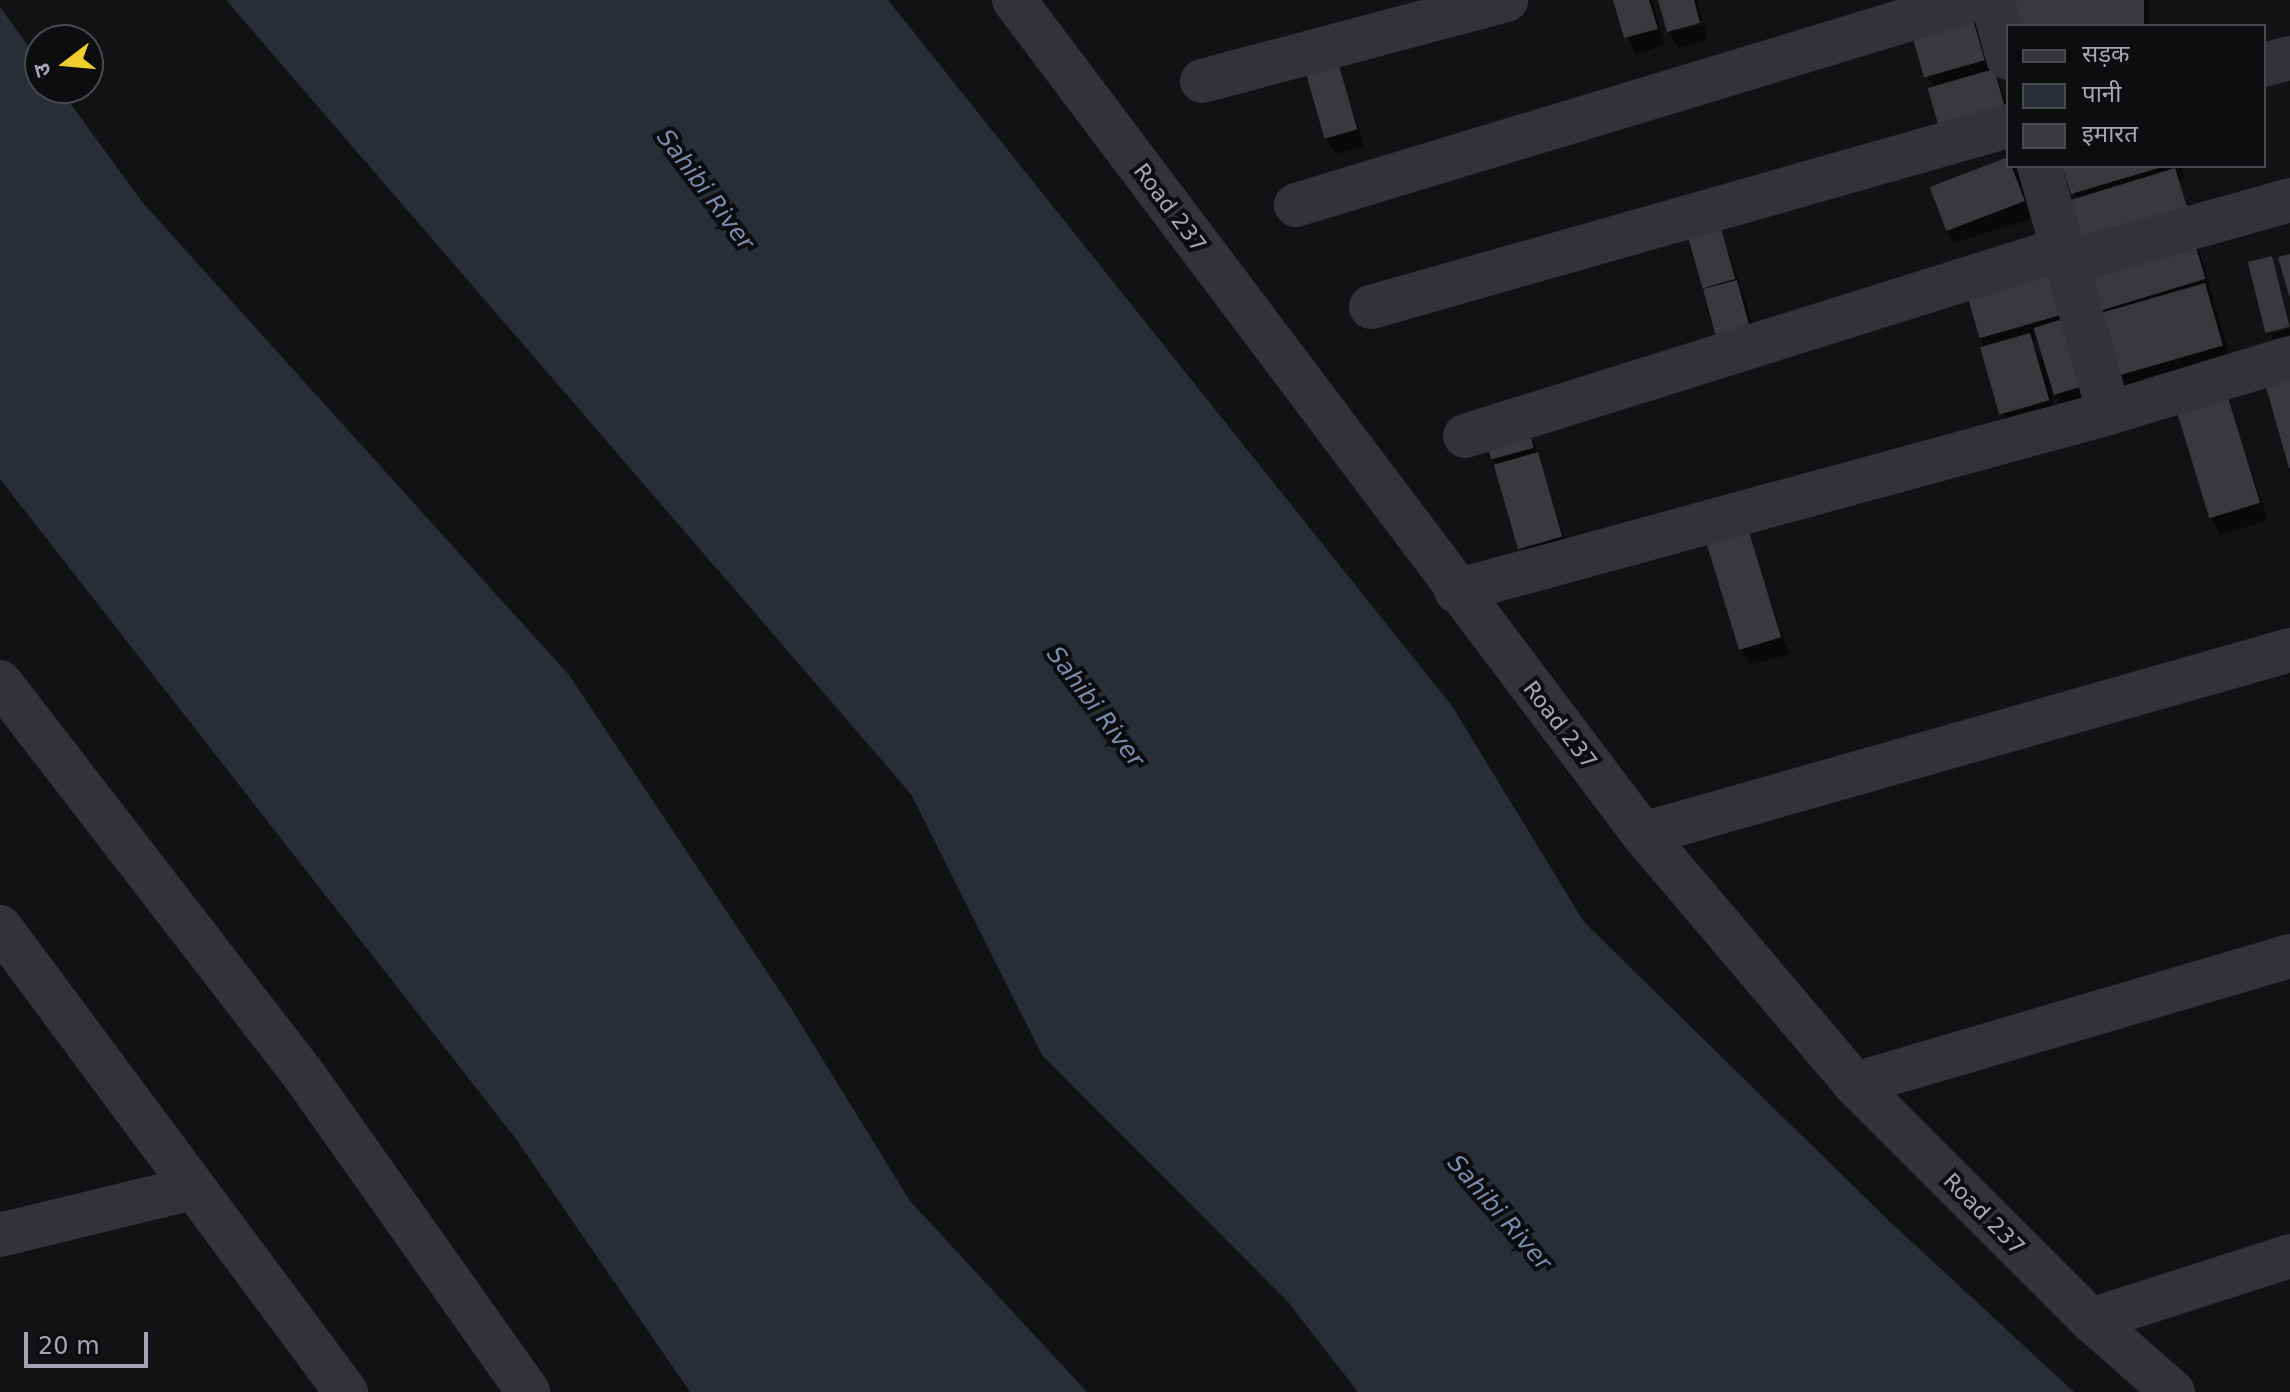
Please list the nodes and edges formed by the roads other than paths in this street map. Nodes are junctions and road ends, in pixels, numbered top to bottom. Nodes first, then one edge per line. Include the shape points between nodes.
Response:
1 (1014, 0) edge
2 (1506, 0) edge
3 (1973, 0) edge
4 (1992, 0) edge
5 (2006, 51) edge
6 (2290, 58) edge
7 (2266, 64) edge
8 (1202, 81) dead end
9 (2006, 127) edge
10 (2040, 168) edge
11 (2290, 200) edge
12 (1296, 205) dead end
13 (2064, 256) junction
14 (1371, 307) dead end
15 (2290, 358) edge
16 (2109, 413) junction
17 (1465, 436) dead end
18 (1456, 591) junction
19 (2290, 650) edge
20 (0, 682) edge
21 (1643, 834) junction
22 (0, 927) edge
23 (2290, 956) edge
24 (1855, 1084) junction
25 (193, 1188) junction
26 (0, 1235) edge
27 (2290, 1256) edge
28 (2091, 1320) junction
29 (346, 1392) edge
30 (528, 1392) edge
31 (2173, 1392) edge

1 - 18 street, Road 237
2 - 8 street
3 - 12 street
4 - 5 street
6 - 7 street
9 - 14 street
10 - 13 street
11 - 13 street
13 - 16 street
13 - 17 street
15 - 16 street
16 - 18 street
18 - 21 street, Road 237
19 - 21 street
20 - 30 street via 336,1118
21 - 24 street, Road 237
22 - 25 street
23 - 24 street
24 - 28 street, Road 237
25 - 26 street
25 - 29 street
27 - 28 street
28 - 31 street, Road 237

